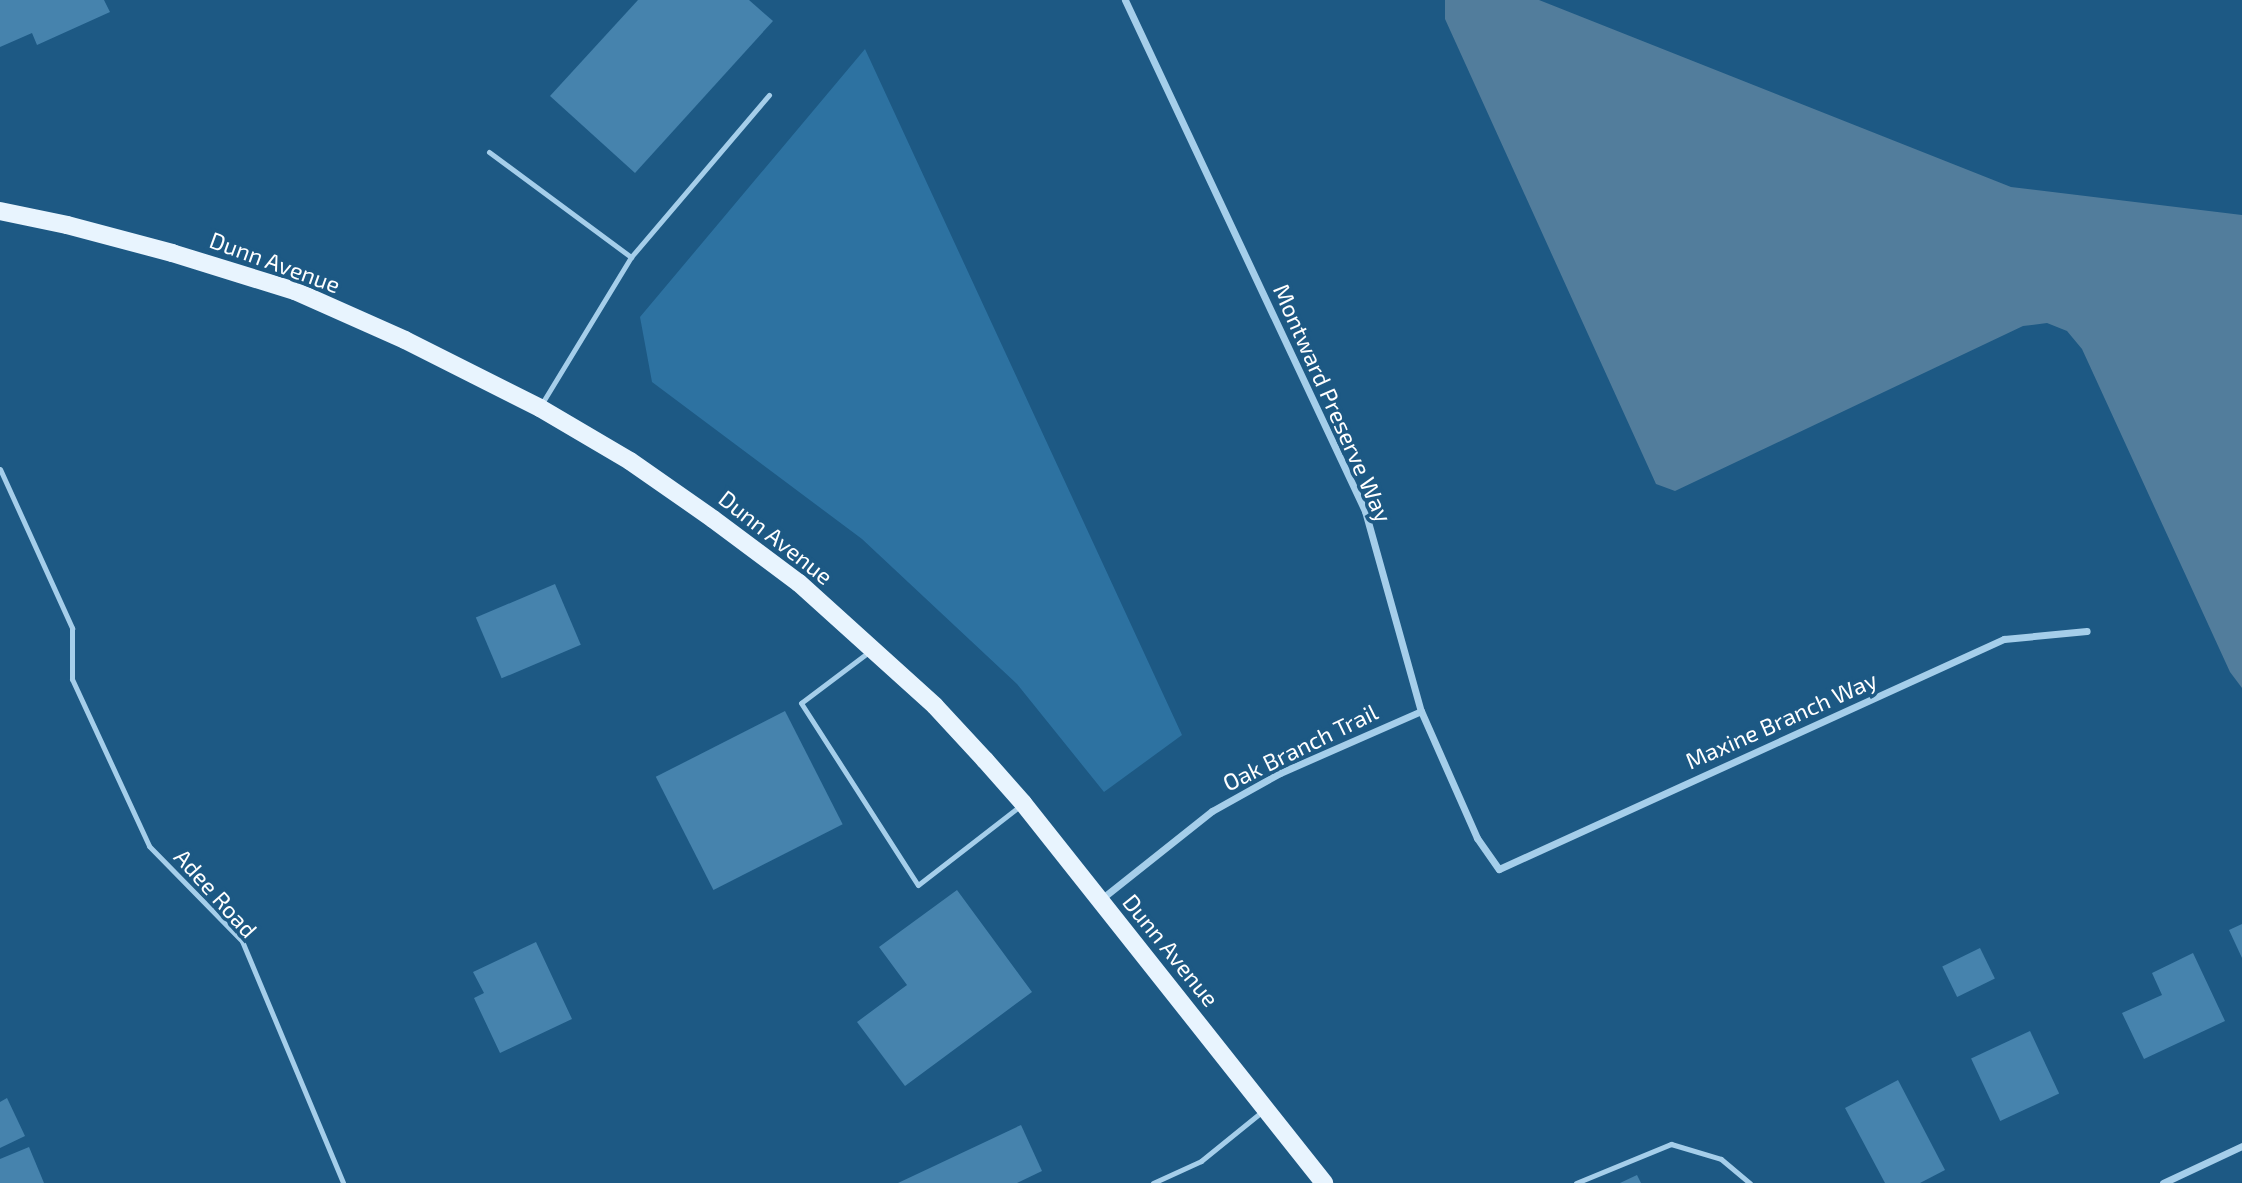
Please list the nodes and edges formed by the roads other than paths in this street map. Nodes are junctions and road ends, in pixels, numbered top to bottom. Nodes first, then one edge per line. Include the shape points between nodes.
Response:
1 (1125, 0) edge
2 (769, 95) dead end
3 (489, 152) dead end
4 (0, 211) edge
5 (631, 257) junction
6 (540, 408) junction
7 (0, 469) edge
8 (2087, 631) dead end
9 (873, 649) junction
10 (1421, 711) junction
11 (1023, 803) junction
12 (1499, 869) joint
13 (1099, 900) junction
14 (1266, 1108) junction
15 (2242, 1146) edge
16 (343, 1183) edge
17 (1153, 1183) edge
18 (1324, 1183) edge
19 (1576, 1183) edge
20 (1750, 1183) edge
21 (2163, 1183) edge

1 - 10 street, Montward Preserve Way via 1365,511
2 - 5 lane
3 - 5 lane
4 - 6 main road, Dunn Avenue via 172,253 295,291
5 - 6 lane
6 - 9 main road, Dunn Avenue via 630,461 713,519 799,583
7 - 16 lane, Adee Road via 72,628 72,679 149,846 242,941
8 - 12 street, Maxine Branch Way via 2004,639
9 - 11 main road, Dunn Avenue via 935,706
9 - 11 lane via 802,703 918,885
10 - 12 street, Montward Preserve Way via 1478,838
10 - 13 street, Oak Branch Trail via 1280,773 1212,811
11 - 13 main road, Dunn Avenue
13 - 14 main road, Dunn Avenue
14 - 17 lane via 1201,1161
14 - 18 main road, Dunn Avenue
15 - 21 street
19 - 20 lane via 1671,1144 1721,1159

